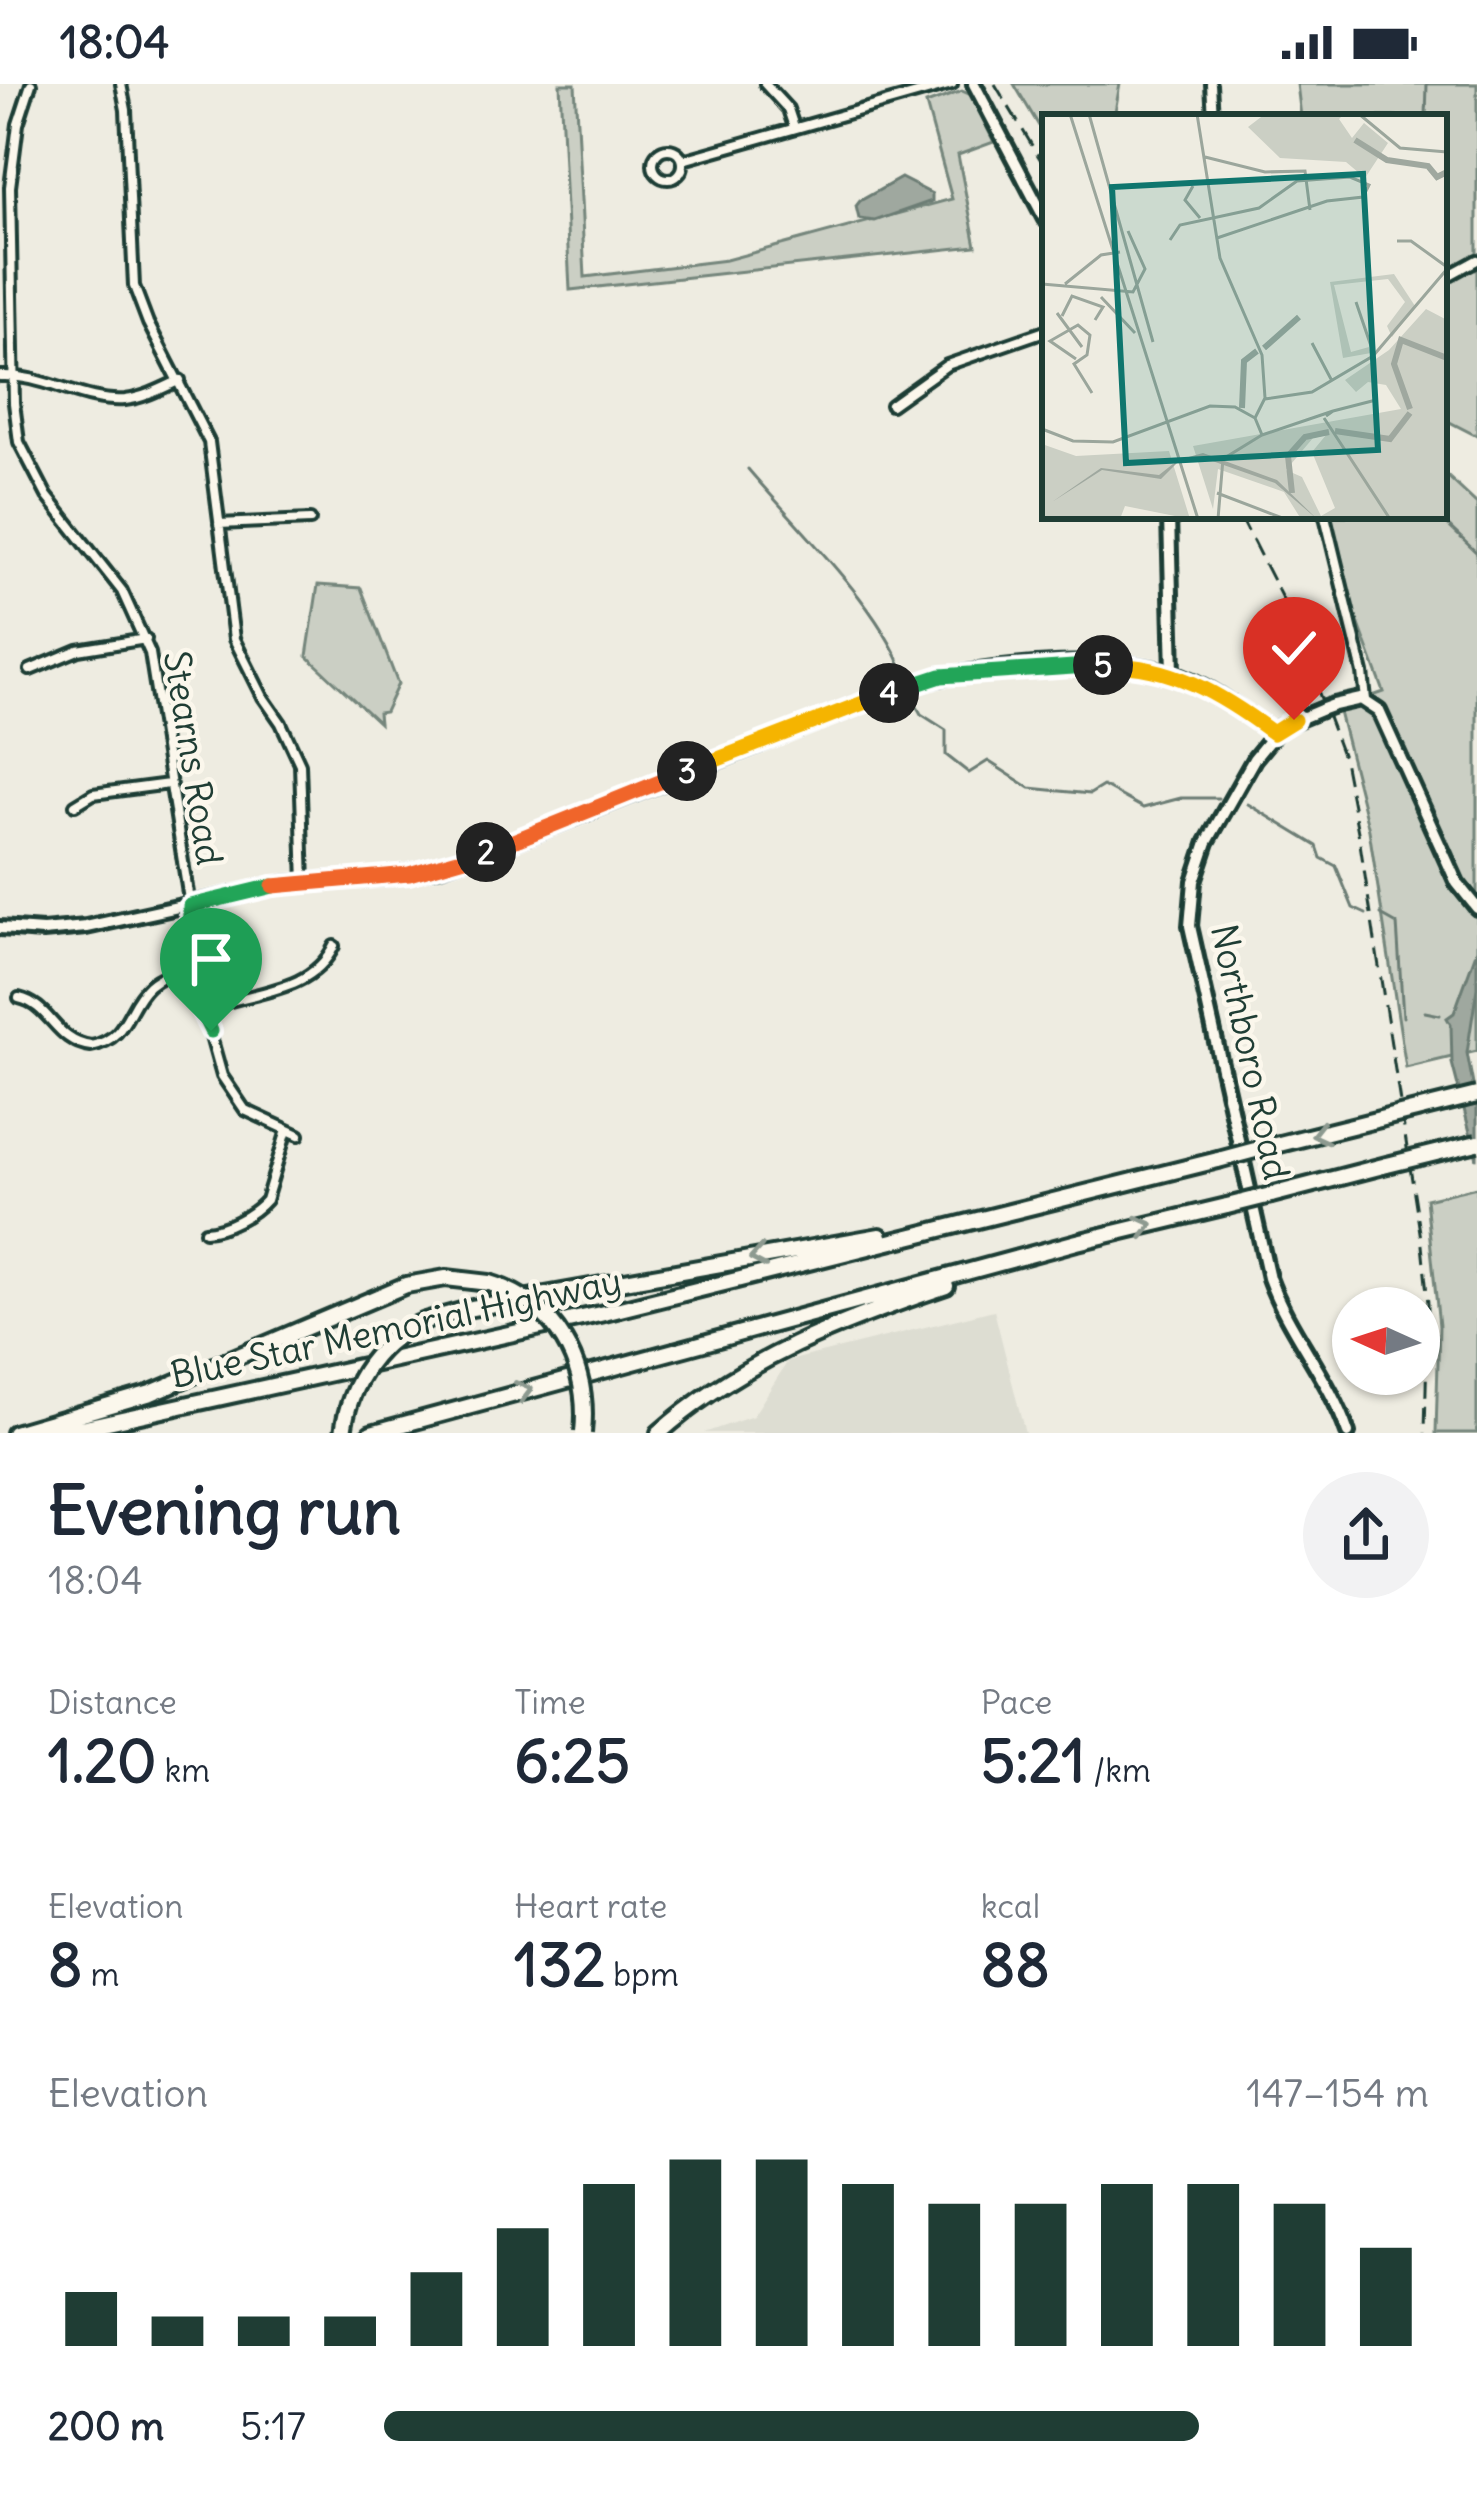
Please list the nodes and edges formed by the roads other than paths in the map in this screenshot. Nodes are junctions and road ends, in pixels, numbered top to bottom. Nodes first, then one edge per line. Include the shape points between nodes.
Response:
1 (32, 84) edge
2 (122, 84) edge
3 (765, 84) edge
4 (952, 84) edge
5 (974, 84) edge
6 (1211, 84) edge
7 (1213, 114) edge
8 (794, 127) junction
9 (683, 160) junction
10 (1042, 214) edge
11 (1477, 260) edge
12 (1447, 276) edge
13 (1042, 332) edge
14 (14, 375) junction
15 (0, 376) edge
16 (180, 380) junction
17 (891, 405) dead end
18 (1169, 519) edge
19 (1325, 519) edge
20 (310, 520) dead end
21 (219, 524) junction
22 (146, 639) junction
23 (30, 670) dead end
24 (1173, 673) junction
25 (1366, 700) junction
26 (1273, 733) junction
27 (169, 784) junction
28 (75, 805) dead end
29 (304, 883) junction
30 (190, 906) junction
31 (1477, 908) edge
32 (0, 928) edge
33 (334, 946) dead end
34 (188, 970) junction
35 (19, 998) dead end
36 (203, 1010) junction
37 (1477, 1095) edge
38 (287, 1130) junction
39 (298, 1135) dead end
40 (1477, 1143) edge
41 (998, 1215) junction
42 (205, 1232) dead end
43 (1077, 1242) junction
44 (14, 1433) edge
45 (58, 1433) edge
46 (343, 1433) edge
47 (371, 1433) edge
48 (583, 1433) edge
49 (659, 1433) edge
50 (1348, 1433) edge

1 - 14 street, Stearns Road via 10,187
2 - 16 street, Stearns Road via 134,286
3 - 8 street
4 - 8 street
5 - 10 street
6 - 7 street
8 - 9 street
9 - 9 street via 664,150 654,169 673,179
11 - 12 street
13 - 17 street via 947,365
14 - 15 street
14 - 16 street via 116,400
14 - 22 street, Stearns Road via 27,461 111,574
16 - 21 street, Stearns Road via 209,442
18 - 24 street
19 - 25 street
20 - 21 street
21 - 29 street, Stearns Road via 234,639 300,764
22 - 23 street via 78,650
22 - 27 street, Stearns Road
24 - 26 street
24 - 29 street via 1083,666 921,681 468,859 409,874
25 - 26 street via 1328,707
25 - 31 street via 1379,711 1457,883
26 - 50 street, Northboro Road via 1210,834 1194,880 1191,936 1269,1278
27 - 28 street via 93,794
27 - 30 street, Stearns Road
29 - 30 street
30 - 32 street via 86,927
30 - 34 street, Stearns Road
33 - 36 street via 306,978
34 - 35 street via 150,983 117,1034 91,1046 63,1036 38,1005
34 - 36 street
36 - 38 street via 237,1102
37 -> 41 highway, bridge
38 - 39 street
38 - 42 street via 266,1200
43 -> 40 highway, bridge
41 - 45 highway, Blue Star Memorial Highway
41 -> 46 highway, bridge via 428,1320 370,1363 349,1400
47 -> 43 highway
43 - 49 highway via 801,1343 727,1381
44 - 48 highway, bridge via 164,1388 406,1285 446,1278 489,1283 534,1305 565,1340 581,1382

